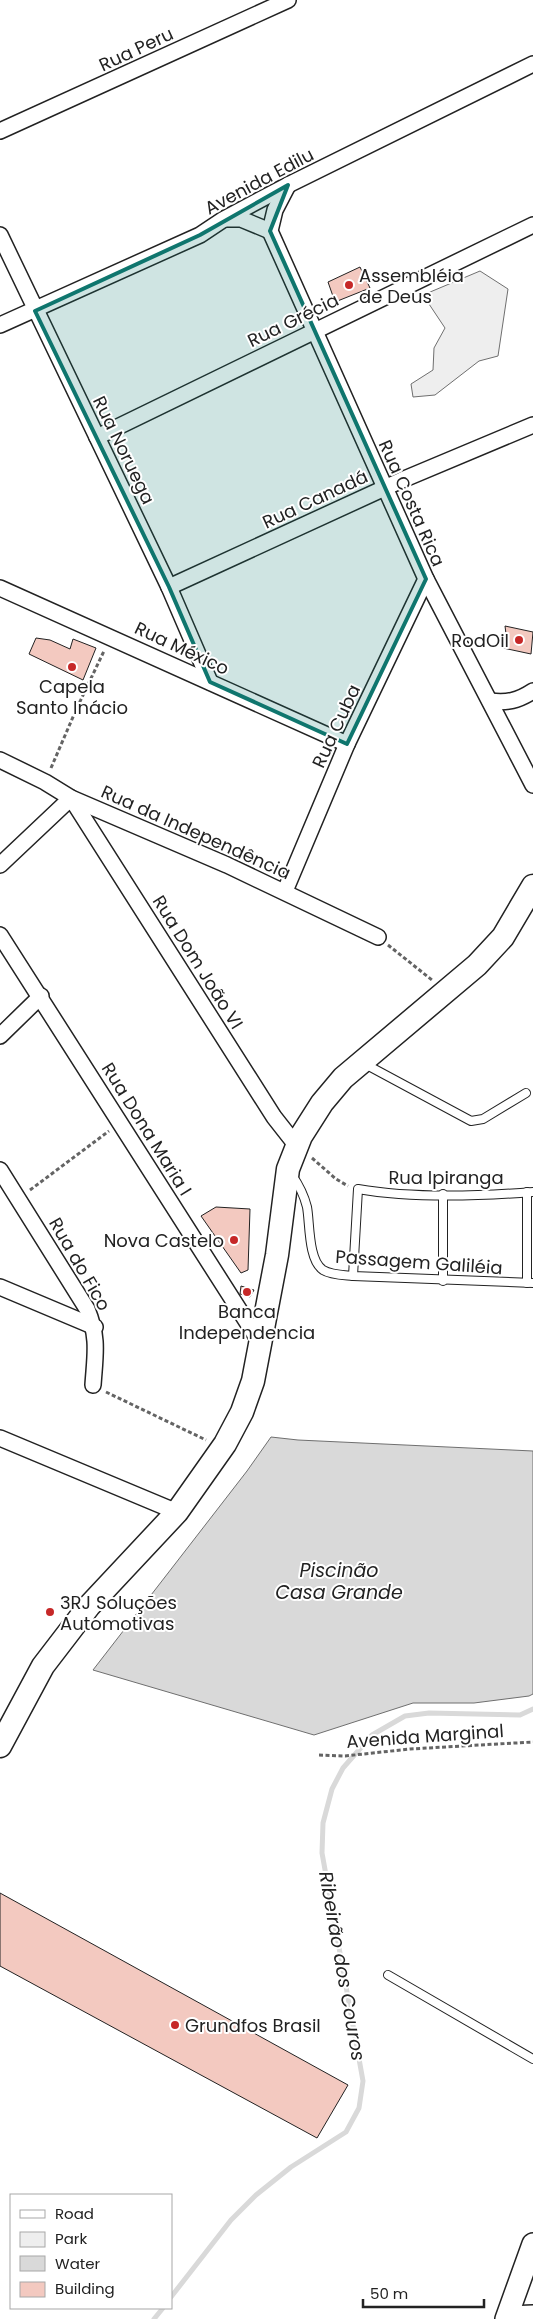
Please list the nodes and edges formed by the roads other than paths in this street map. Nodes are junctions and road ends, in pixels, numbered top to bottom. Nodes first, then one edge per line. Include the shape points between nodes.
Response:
1 (288, 0) edge
2 (533, 64) edge
3 (0, 132) edge
4 (288, 185) junction
5 (224, 218) junction
6 (533, 225) edge
7 (270, 231) junction
8 (0, 235) edge
9 (35, 311) junction
10 (0, 325) edge
11 (314, 331) junction
12 (533, 425) edge
13 (97, 436) junction
14 (385, 488) junction
15 (426, 579) junction
16 (169, 587) junction
17 (0, 588) edge
18 (210, 682) junction
19 (533, 691) edge
20 (490, 701) junction
21 (347, 744) junction
22 (0, 760) edge
23 (533, 785) edge
24 (71, 798) junction
25 (0, 865) edge
26 (533, 886) edge
27 (285, 891) junction
28 (0, 935) edge
29 (378, 938) road end
30 (40, 996) junction
31 (0, 1036) edge
32 (361, 1062) junction
33 (526, 1093) dead end
34 (296, 1145) junction
35 (0, 1170) edge
36 (288, 1170) junction
37 (530, 1192) edge
38 (442, 1194) junction
39 (353, 1276) junction
40 (443, 1281) junction
41 (530, 1283) edge
42 (0, 1287) edge
43 (95, 1327) junction
44 (261, 1344) junction
45 (92, 1386) road end
46 (0, 1438) edge
47 (177, 1512) junction
48 (0, 1746) edge
49 (388, 1976) dead end
50 (533, 2059) edge
51 (533, 2244) edge
52 (533, 2313) edge
53 (507, 2317) edge

1 - 3 street, Rua Peru
2 - 4 street, Avenida Edilu
4 - 5 street, Avenida Edilu
4 - 7 street via 275,210
5 - 7 street via 241,219
5 - 9 street, Avenida Edilu via 200,235
6 - 11 street, Rua Grécia
7 - 11 street, Rua Costa Rica
8 - 9 street, Rua Noruega
9 - 10 street, Avenida Edilu
9 - 13 street, Rua Noruega
11 - 13 street, Rua Grécia
11 - 14 street, Rua Costa Rica
12 - 14 street, Rua Canadá
13 - 16 street, Rua Noruega
14 - 15 street, Rua Costa Rica
14 - 16 street, Rua Canadá
15 - 20 street, Rua Costa Rica
15 - 21 street, Rua Cuba
16 - 18 street, Rua Noruega
17 - 18 street, Rua México
18 - 21 street, Rua México
19 - 20 street via 508,703
20 - 23 street, Rua Costa Rica
21 - 27 street, Rua Cuba
22 - 24 street, Rua da Independência
24 - 25 street
24 - 27 street, Rua da Independência
24 - 34 street, Rua Dom João VI via 274,1117
26 - 32 main road via 502,937 477,966
27 - 29 street, Rua da Independência
28 - 30 street, Rua Dona Maria I
30 - 31 street
30 - 44 street, Rua Dona Maria I
32 - 33 lane via 471,1121 483,1119
32 - 34 main road via 322,1103
34 - 36 main road
35 - 43 street, Rua do Fico via 88,1309
36 - 39 lane, Passagem Galiléia via 302,1191 307,1206 316,1263 331,1273
36 - 44 main road
37 - 38 lane, Rua Ipiranga
37 - 41 lane
38 - 39 lane, Rua Ipiranga via 358,1189
38 - 40 lane
39 - 40 lane, Passagem Galiléia
40 - 41 lane, Passagem Galiléia
42 - 43 street
43 - 45 street, Rua do Fico
44 - 47 main road via 253,1381 238,1420 206,1473
46 - 47 street
47 - 48 main road via 68,1632 43,1666
49 - 50 lane
51 - 53 main road
52 - 53 street

